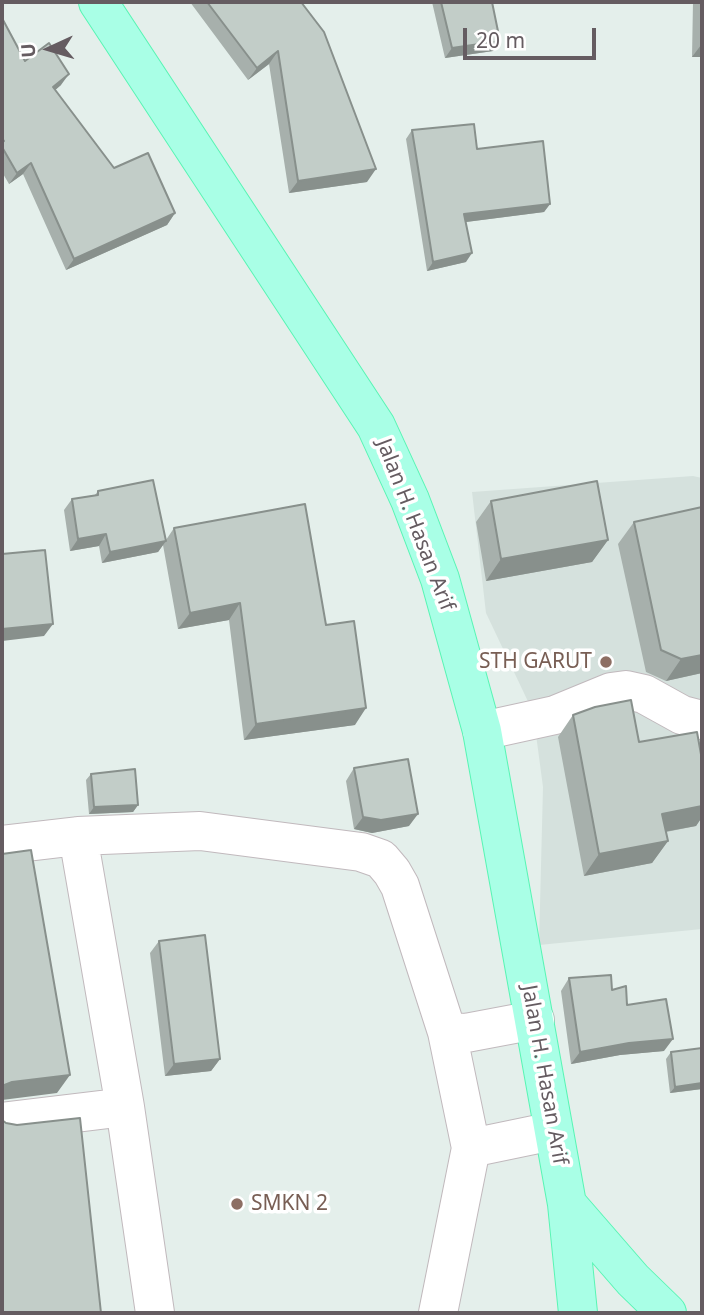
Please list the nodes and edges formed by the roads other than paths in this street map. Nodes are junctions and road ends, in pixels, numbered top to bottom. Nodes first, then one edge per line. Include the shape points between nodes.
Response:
1 (102, 3) edge
2 (702, 720) edge
3 (482, 731) junction
4 (78, 836) junction
5 (2, 845) edge
6 (535, 1020) junction
7 (447, 1032) junction
8 (125, 1107) junction
9 (2, 1122) edge
10 (553, 1131) junction
11 (471, 1148) junction
12 (567, 1203) junction
13 (155, 1313) edge
14 (438, 1313) edge
15 (578, 1313) edge
16 (667, 1313) edge

1 - 3 main road, Jalan H. Hasan Arif via 376,426 440,579
2 - 3 lane via 626,690 555,715
3 - 6 main road, Jalan H. Hasan Arif
4 - 5 lane
4 - 7 lane via 200,831 361,852 380,859 400,887
4 - 8 lane
6 - 7 lane via 466,1033
6 - 10 main road, Jalan H. Hasan Arif
7 - 11 lane
8 - 9 lane
8 - 13 lane
10 - 11 lane
10 - 12 main road, Jalan H. Hasan Arif
11 - 14 lane
12 - 15 main road, Jalan H. Hasan Arif
12 - 16 main road

